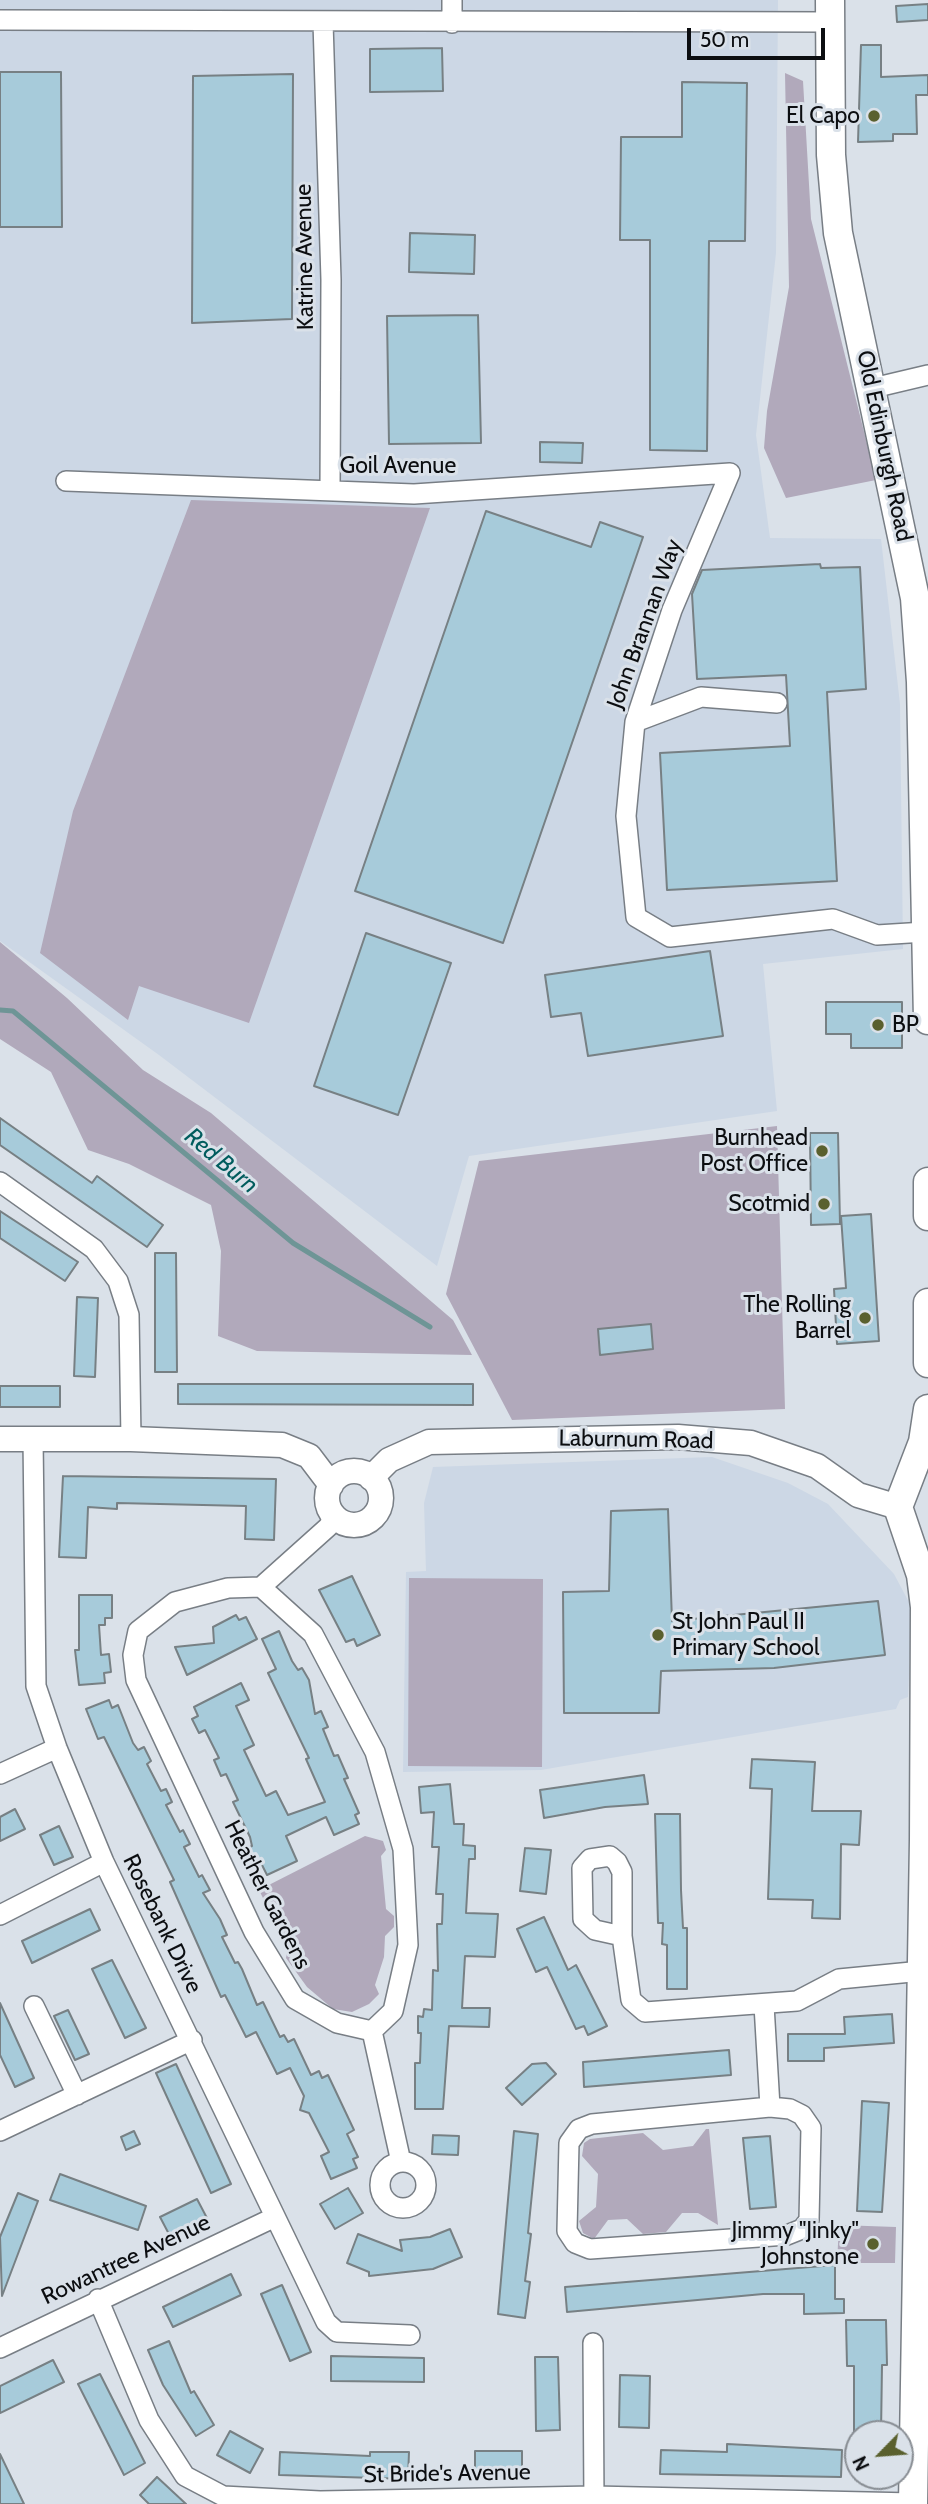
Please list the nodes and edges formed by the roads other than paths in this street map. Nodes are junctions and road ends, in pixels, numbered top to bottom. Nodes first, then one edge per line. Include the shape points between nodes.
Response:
1 (452, 0) edge
2 (830, 11) edge
3 (0, 20) edge
4 (323, 22) junction
5 (452, 23) junction
6 (928, 375) edge
7 (873, 388) junction
8 (730, 473) joint
9 (66, 481) dead end
10 (330, 491) junction
11 (777, 703) dead end
12 (635, 722) junction
13 (926, 865) edge
14 (925, 932) junction
15 (928, 1020) edge
16 (0, 1182) edge
17 (928, 1182) edge
18 (928, 1216) edge
19 (928, 1303) edge
20 (928, 1347) edge
21 (928, 1363) edge
22 (928, 1409) edge
23 (33, 1438) junction
24 (0, 1439) edge
25 (131, 1439) junction
26 (371, 1478) junction
27 (331, 1485) junction
28 (898, 1507) junction
29 (335, 1517) junction
30 (261, 1587) junction
31 (57, 1748) junction
32 (0, 1774) edge
33 (926, 1840) edge
34 (104, 1862) junction
35 (0, 1915) edge
36 (622, 1936) dead end
37 (922, 1971) junction
38 (764, 2005) junction
39 (34, 2006) dead end
40 (372, 2031) junction
41 (192, 2039) junction
42 (77, 2095) junction
43 (770, 2107) junction
44 (0, 2131) edge
45 (401, 2162) dead end
46 (273, 2218) junction
47 (98, 2299) junction
48 (410, 2335) dead end
49 (593, 2343) dead end
50 (0, 2348) edge
51 (921, 2456) edge
52 (594, 2500) edge
53 (320, 2503) edge
54 (913, 2503) edge

1 - 5 street
2 - 5 street
2 - 7 main road, Old Edinburgh Road via 831,155 838,233
3 - 4 street
4 - 5 street
4 - 10 street, Katrine Avenue via 331,280
6 - 7 street
7 - 13 main road, Old Edinburgh Road via 915,598 922,682
8 - 10 street, Goil Avenue via 414,494
8 - 12 street, John Brannan Way via 672,610
9 - 10 street, Goil Avenue
11 - 12 street via 701,697
12 - 14 street, John Brannan Way via 626,816 636,917 670,937 832,919 877,935
13 - 14 main road, Old Edinburgh Road
14 - 15 main road, Old Edinburgh Road
16 - 25 street via 94,1249 118,1281 129,1315
17 - 18 main road
19 - 20 main road
20 - 21 main road
22 - 28 main road via 923,1443
23 - 24 street
23 - 25 street
23 - 31 street, Rosebank Drive via 36,1686
25 - 27 street via 282,1445 309,1456
26 - 27 street via 349,1472
26 - 28 street, Laburnum Road via 389,1460 429,1442 678,1437 751,1443 817,1466 858,1495
26 - 29 street via 381,1497 372,1518 349,1525
27 - 29 street via 328,1501
28 - 33 main road via 921,1575 925,1607
29 - 30 street
30 - 40 street via 313,1634 375,1752 403,1849 408,1945 393,2011
30 - 40 street, Heather Gardens via 228,1588 175,1602 138,1632 133,1655 136,1680 254,1932 295,1999 337,2023
31 - 32 street
31 - 34 street, Rosebank Drive
33 - 37 main road
34 - 35 street
34 - 41 street, Rosebank Drive
36 - 38 street via 631,2000 645,2012
37 - 38 street via 839,1979 797,2001
37 - 51 main road
38 - 43 street
39 - 42 street
40 - 45 street
41 - 42 street
41 - 46 street, Rosebank Drive
42 - 44 street
43 - 43 street via 579,2129 569,2143 567,2231 575,2243 590,2249 788,2235 802,2229 809,2220 811,2128 798,2113
46 - 47 street, Rowantree Avenue
46 - 48 street, Rosebank Drive via 326,2322 337,2332
47 - 50 street, Rowantree Avenue
47 - 53 street, St Bride's Avenue via 149,2420 185,2476 223,2496
49 - 52 street
51 - 54 main road
52 - 53 street, St Bride's Avenue
52 - 54 street, St Bride's Avenue

